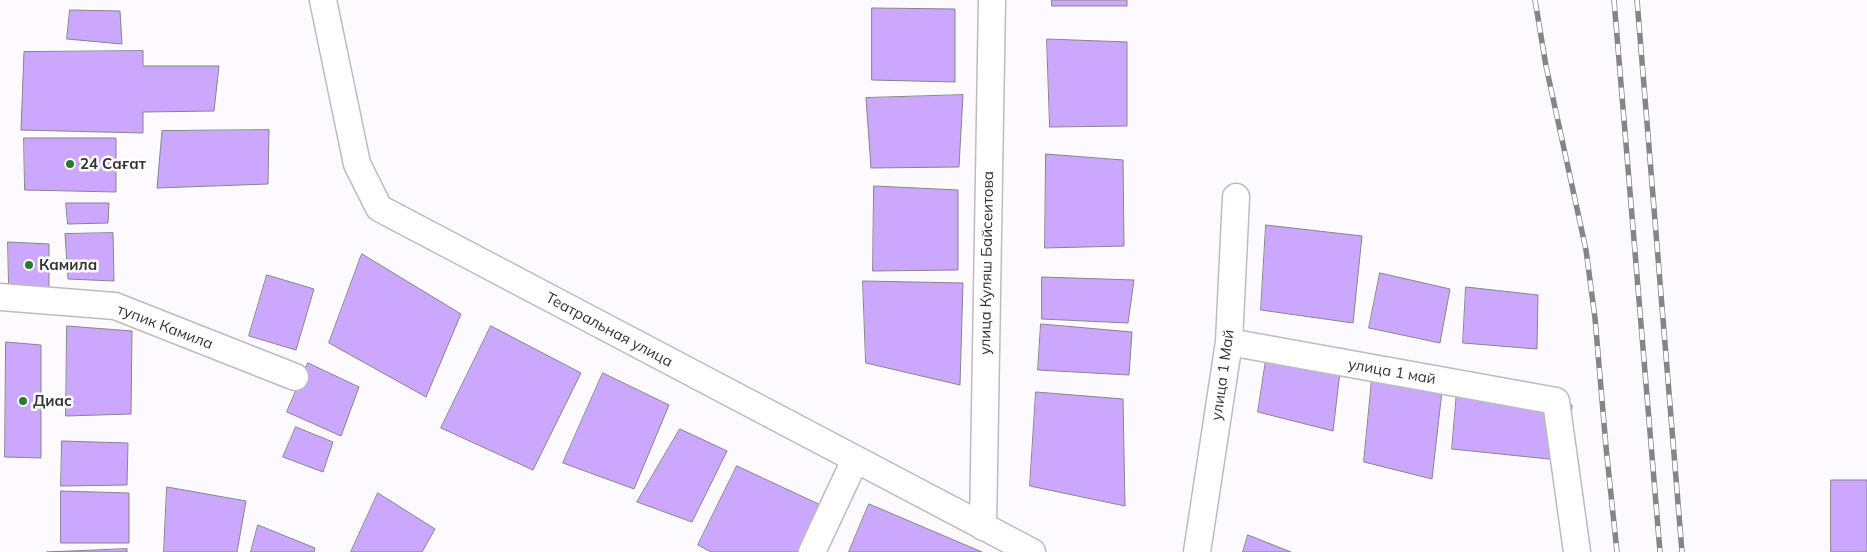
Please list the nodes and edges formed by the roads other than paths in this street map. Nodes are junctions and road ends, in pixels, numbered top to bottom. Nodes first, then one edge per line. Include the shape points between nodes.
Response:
1 (323, 0) edge
2 (992, 0) edge
3 (1236, 197) dead end
4 (0, 297) edge
5 (1229, 342) junction
6 (294, 377) dead end
7 (855, 460) junction
8 (982, 527) junction
9 (812, 552) edge
10 (1032, 552) edge
11 (1198, 552) edge
12 (1577, 552) edge

1 - 7 street, Театральная улица via 357,164 378,208
2 - 8 street, улица Куляш Байсеитова
3 - 5 street, улица 1 Май
4 - 6 street, тупик Камила via 115,306
5 - 11 street, улица 1 Май
5 - 12 street, улица 1 май via 1556,401
7 - 8 street, Театральная улица
7 - 9 street
8 - 10 street, Театральная улица

